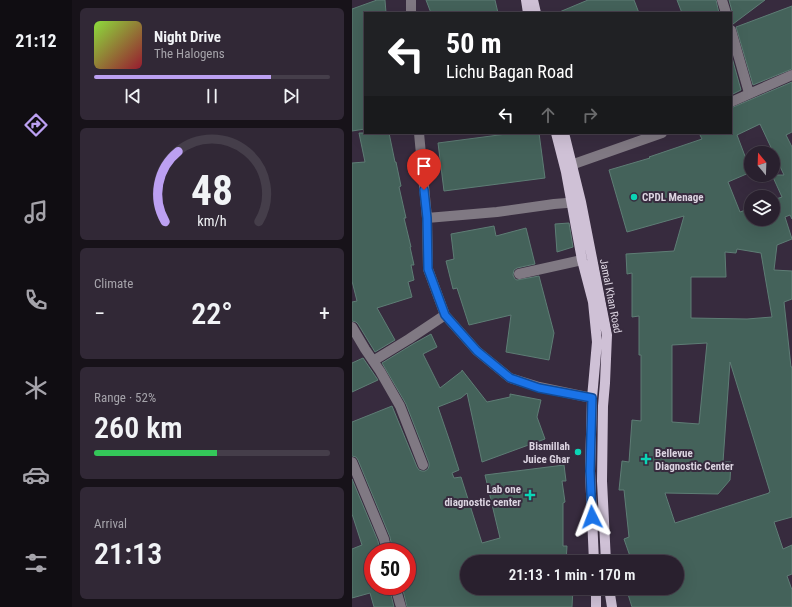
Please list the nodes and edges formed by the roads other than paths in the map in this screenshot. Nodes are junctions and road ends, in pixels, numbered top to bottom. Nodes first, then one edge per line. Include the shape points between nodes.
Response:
1 (411, 0) edge
2 (526, 0) edge
3 (533, 0) edge
4 (722, 0) edge
5 (411, 12) edge
6 (528, 12) edge
7 (536, 12) edge
8 (726, 12) edge
9 (732, 34) edge
10 (792, 75) edge
11 (749, 93) junction
12 (732, 102) edge
13 (419, 134) edge
14 (556, 134) edge
15 (564, 134) edge
16 (659, 134) edge
17 (571, 165) junction
18 (576, 202) junction
19 (427, 218) junction
20 (582, 260) junction
21 (519, 274) dead end
22 (445, 315) junction
23 (352, 327) edge
24 (373, 361) junction
25 (592, 398) junction
26 (352, 462) edge
27 (423, 465) dead end
28 (385, 543) edge
29 (594, 555) edge
30 (606, 555) edge
31 (398, 595) edge
32 (596, 595) edge
33 (610, 595) edge
34 (401, 607) edge
35 (596, 607) edge
36 (612, 607) edge

1 - 5 street
2 - 6 main road
3 - 7 main road
4 - 8 street
9 - 11 street
10 - 11 street
11 - 12 street
13 - 19 street
14 - 18 main road
15 - 17 main road, Jamal Khan Road
16 - 17 street
17 - 18 main road, Jamal Khan Road
18 - 19 street
18 - 20 main road
18 - 30 main road, Jamal Khan Road via 607,335 602,481
19 - 22 street via 428,269
20 - 21 street
20 - 25 main road via 593,302 597,342
22 - 24 street
22 - 25 street via 477,351 510,378 539,388
23 - 24 street
24 - 27 street via 400,406
25 - 29 main road via 590,471
26 - 28 street
31 - 34 street
32 - 35 main road
33 - 36 main road

